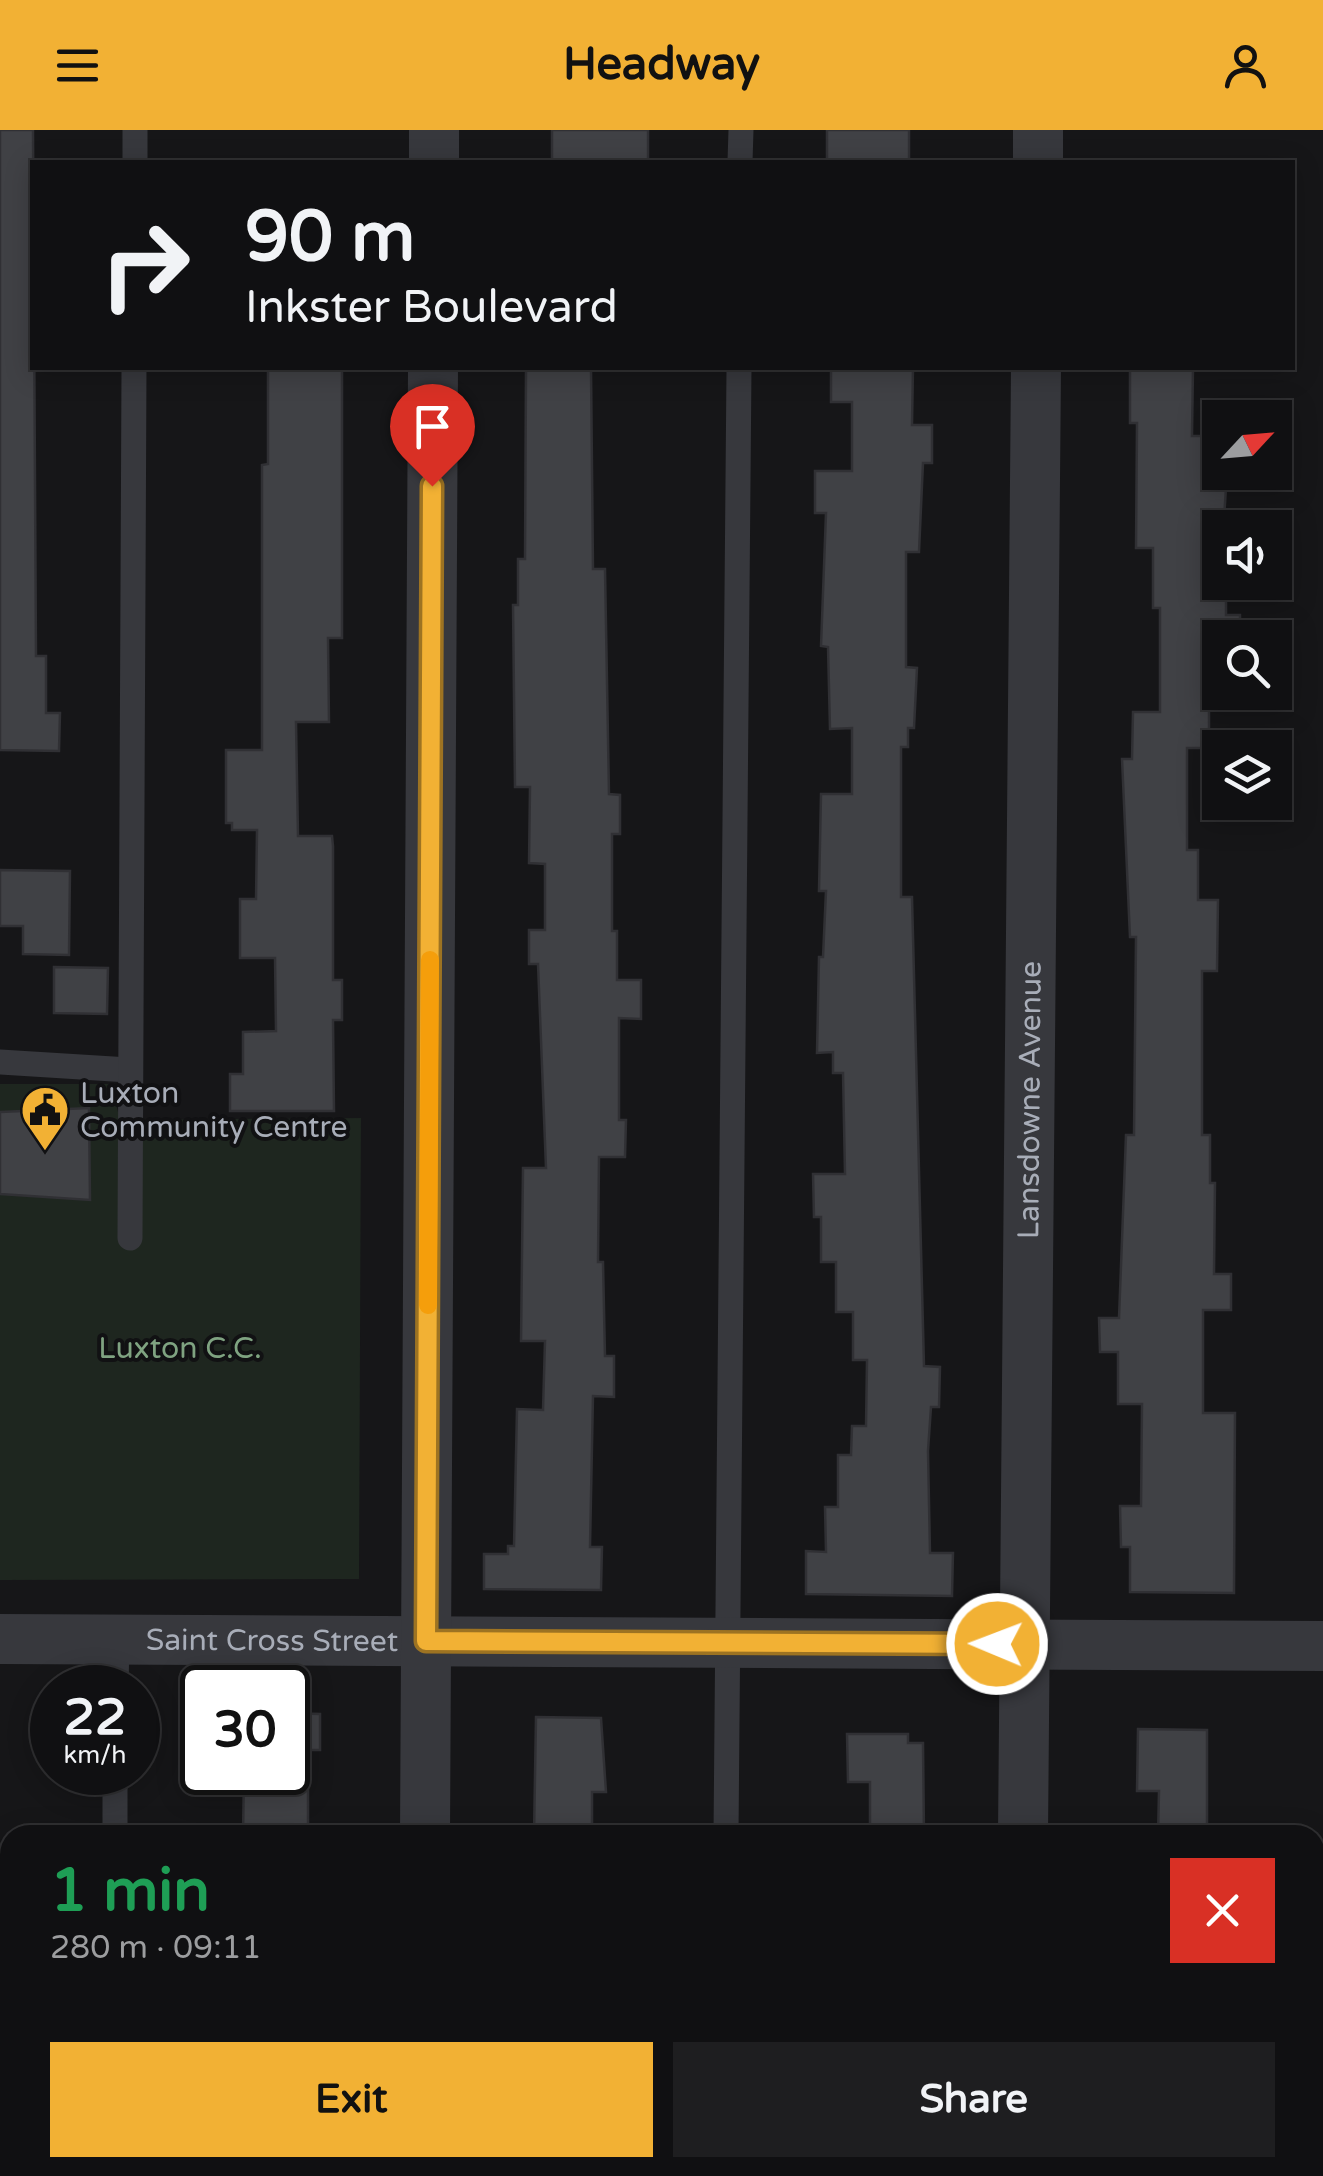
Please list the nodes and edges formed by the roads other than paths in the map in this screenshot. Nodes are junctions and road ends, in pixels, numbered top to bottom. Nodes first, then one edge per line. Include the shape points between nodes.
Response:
1 (136, 130) edge
2 (434, 130) edge
3 (741, 130) edge
4 (1038, 130) edge
5 (135, 160) edge
6 (434, 160) edge
7 (740, 160) edge
8 (1038, 160) edge
9 (134, 370) edge
10 (432, 370) edge
11 (739, 370) edge
12 (1036, 370) edge
13 (0, 1062) edge
14 (129, 1070) junction
15 (130, 1238) dead end
16 (0, 1638) edge
17 (426, 1641) junction
18 (728, 1643) junction
19 (1026, 1645) junction
20 (1323, 1646) edge
21 (116, 1663) edge
22 (116, 1795) edge
23 (115, 1825) edge
24 (425, 1825) edge
25 (726, 1825) edge
26 (1024, 1825) edge

1 - 5 lane
2 - 6 street
3 - 7 lane
4 - 8 street
9 - 14 lane
10 - 17 street
11 - 18 lane
12 - 19 street, Lansdowne Avenue
13 - 14 lane
14 - 15 lane
16 - 21 street, Saint Cross Street
17 - 18 street, Saint Cross Street
17 - 21 street, Saint Cross Street
17 - 24 street
18 - 19 street, Saint Cross Street
18 - 25 lane
19 - 20 street, Saint Cross Street
19 - 26 street, Lansdowne Avenue
22 - 23 lane

